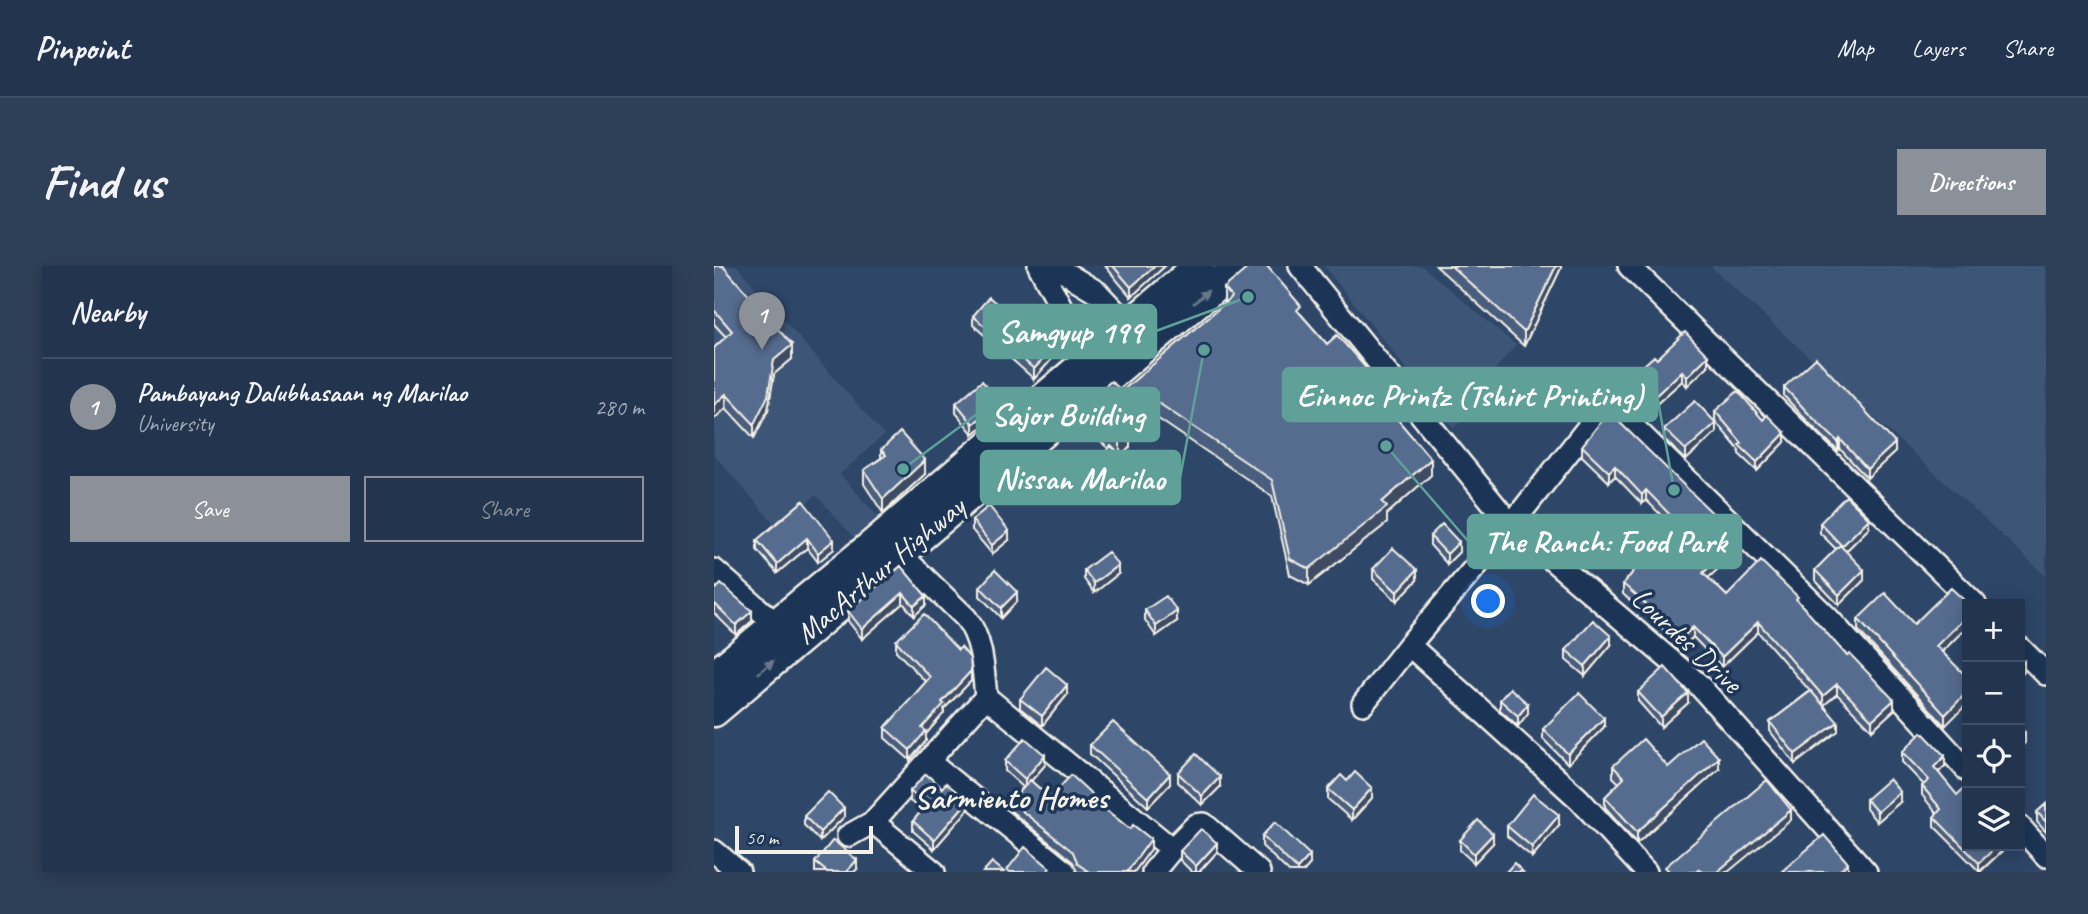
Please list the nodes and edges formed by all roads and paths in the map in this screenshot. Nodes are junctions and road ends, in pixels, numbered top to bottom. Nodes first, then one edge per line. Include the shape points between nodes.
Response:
1 (1039, 266) edge
2 (1054, 266) edge
3 (1199, 266) edge
4 (1239, 266) edge
5 (1300, 266) edge
6 (1629, 266) edge
7 (1128, 325) junction
8 (1096, 354) junction
9 (1511, 525) junction
10 (891, 545) junction
11 (714, 570) edge
12 (1970, 599) edge
13 (776, 624) junction
14 (1409, 645) junction
15 (2025, 653) edge
16 (2046, 674) edge
17 (714, 676) edge
18 (986, 697) junction
19 (1363, 704) dead end
20 (714, 711) edge
21 (929, 762) junction
22 (1962, 765) edge
23 (873, 822) junction
24 (2025, 833) edge
25 (848, 836) dead end
26 (1172, 849) junction
27 (714, 851) edge
28 (2046, 856) edge
29 (739, 872) edge
30 (934, 872) edge
31 (1065, 872) edge
32 (1153, 872) edge
33 (1259, 872) edge
34 (1646, 872) edge
35 (1866, 872) edge

1 - 8 street via 1065,314
2 - 7 street via 1097,292
3 - 7 highway, MacArthur Highway
10 -> 4 highway, MacArthur Highway
5 - 9 street, Lourdes Drive
6 - 12 street
7 - 8 highway, MacArthur Highway
8 - 10 highway, MacArthur Highway
9 - 14 street
9 - 22 street via 1608,402 1829,619
9 - 35 street, Lourdes Drive via 1697,683
10 - 13 highway, MacArthur Highway
10 - 18 street via 976,631
20 -> 10 highway, MacArthur Highway
11 - 13 street
13 - 17 highway, MacArthur Highway
14 - 19 street
14 - 34 street via 1579,799
15 - 16 street
18 - 21 street
18 - 26 street
21 - 23 street
21 - 31 street
23 - 25 street
23 - 30 street
24 - 28 street
26 - 32 street
26 - 33 street via 1196,825 1203,824
27 - 29 street

